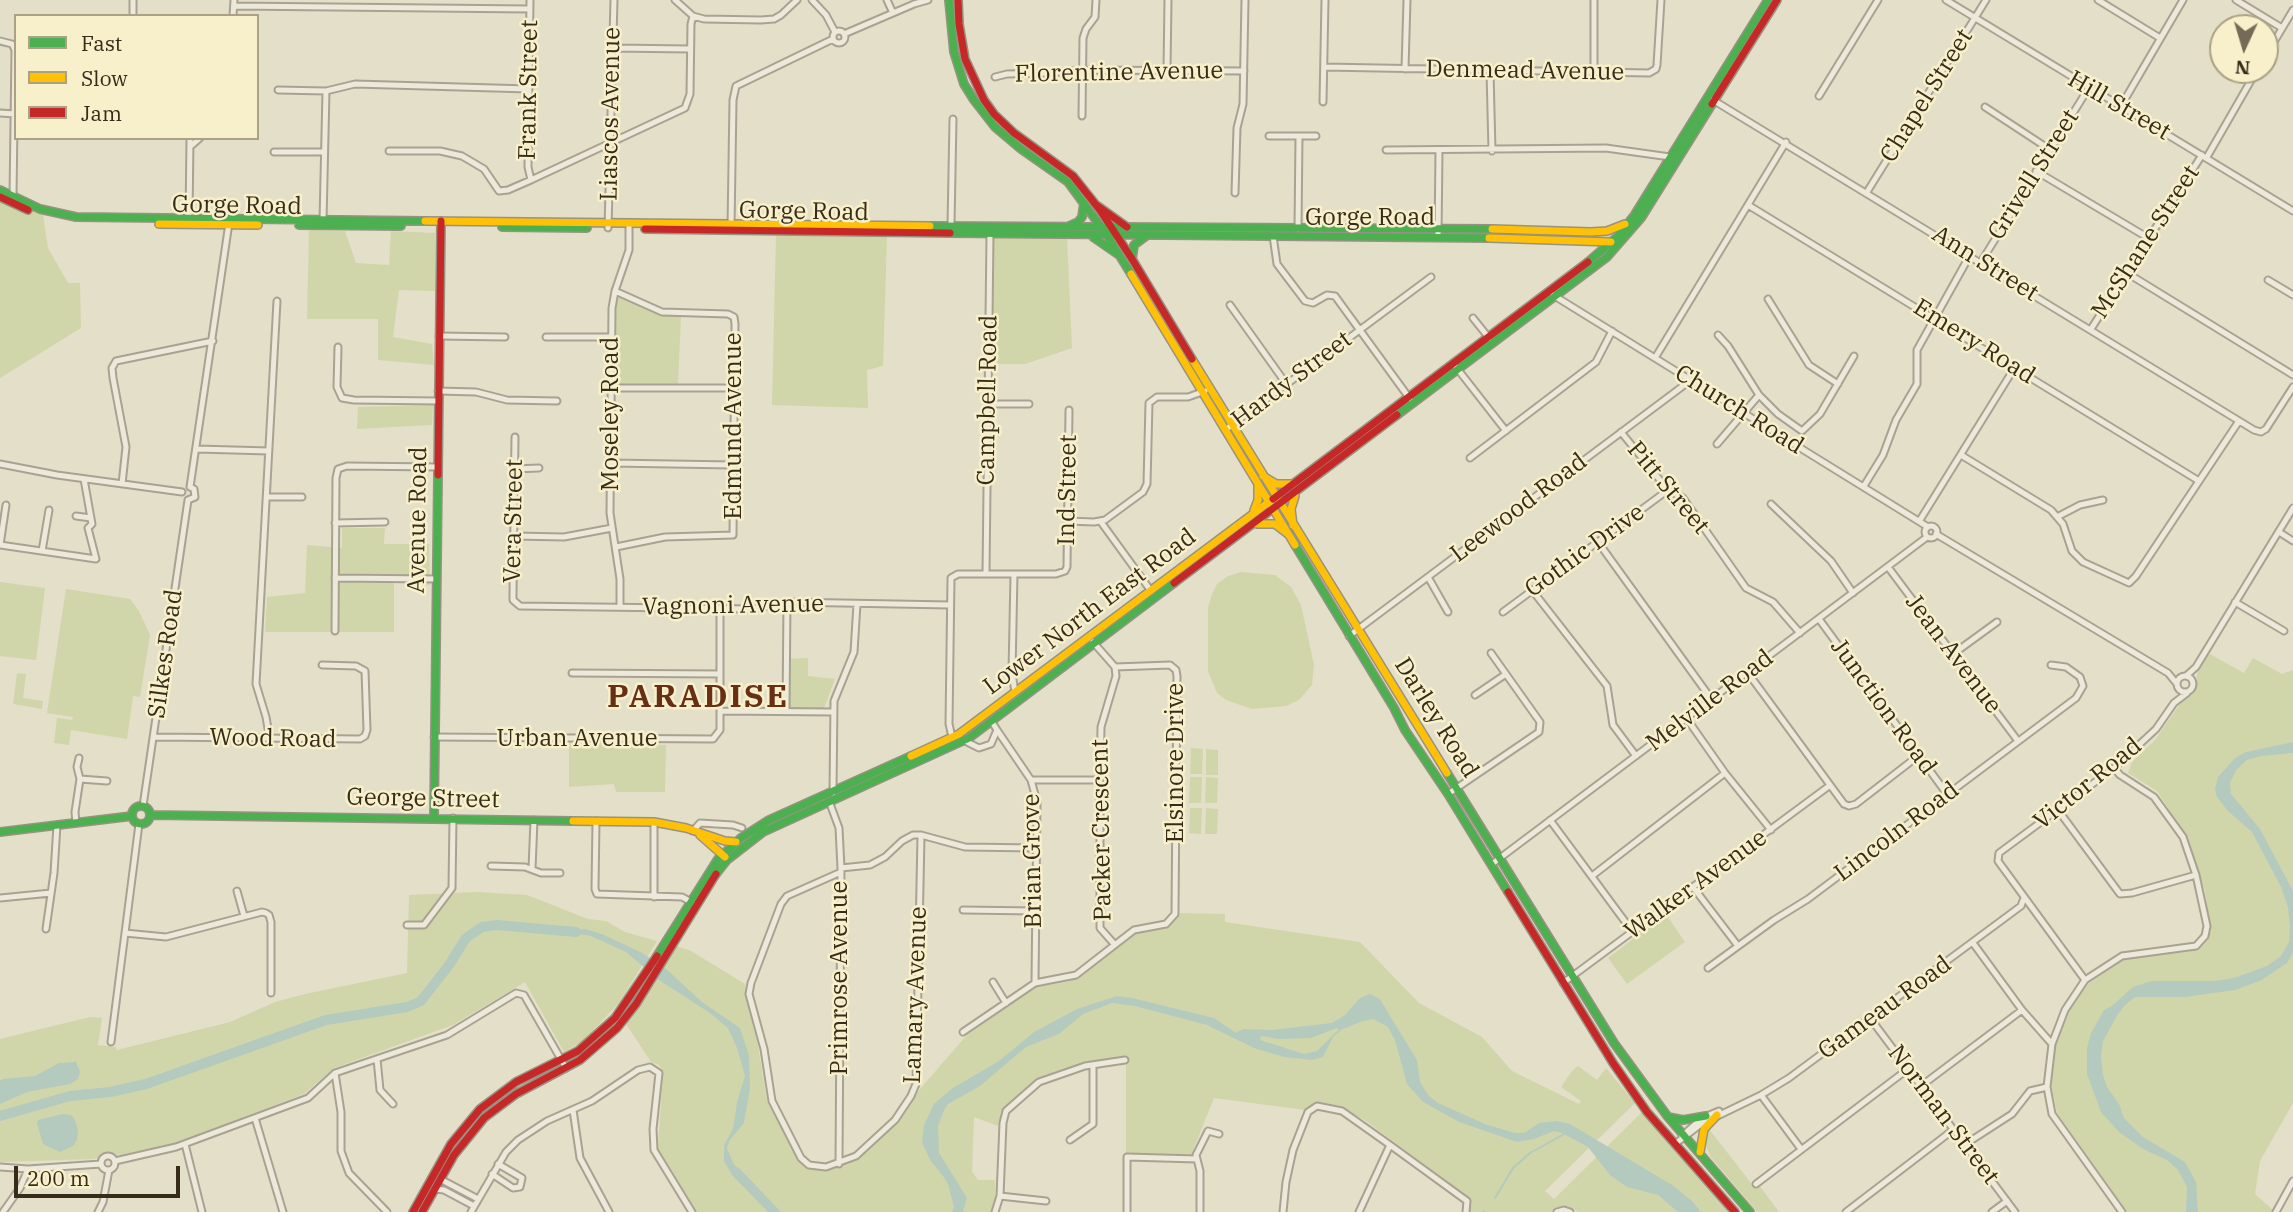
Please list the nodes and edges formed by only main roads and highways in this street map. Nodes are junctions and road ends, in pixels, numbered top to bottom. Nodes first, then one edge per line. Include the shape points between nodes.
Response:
1 (949, 0) edge
2 (958, 0) edge
3 (1777, 0) edge
4 (1768, 5) edge
5 (1712, 99) junction
6 (0, 190) edge
7 (0, 197) edge
8 (1084, 203) junction
9 (1095, 204) junction
10 (189, 222) junction
11 (1628, 223) junction
12 (441, 224) junction
13 (848, 225) junction
14 (890, 225) junction
15 (1066, 226) junction
16 (731, 227) junction
17 (1101, 227) junction
18 (1111, 227) junction
19 (1129, 228) junction
20 (951, 229) junction
21 (990, 230) junction
22 (842, 232) junction
23 (899, 232) junction
24 (1438, 232) junction
25 (1591, 232) junction
26 (1273, 233) junction
27 (1090, 235) junction
28 (1107, 236) junction
29 (1116, 236) junction
30 (1149, 236) junction
31 (1614, 245) junction
32 (1119, 254) junction
33 (1132, 259) junction
34 (1206, 390) junction
35 (1411, 399) junction
36 (1228, 427) junction
37 (1263, 475) junction
38 (1294, 483) junction
39 (1258, 485) junction
40 (1299, 490) junction
41 (1276, 497) junction
42 (1268, 502) junction
43 (1280, 505) junction
44 (1273, 510) junction
45 (1250, 516) junction
46 (1293, 525) junction
47 (1251, 527) junction
48 (1287, 534) junction
49 (970, 726) junction
50 (965, 741) junction
51 (831, 797) junction
52 (150, 815) junction
53 (132, 817) junction
54 (434, 818) junction
55 (693, 831) junction
56 (0, 832) edge
57 (736, 842) junction
58 (725, 857) junction
59 (564, 1064) junction
60 (1717, 1115) road end
61 (1706, 1116) road end
62 (1668, 1117) junction
63 (1700, 1152) junction
64 (413, 1212) edge
65 (422, 1212) edge
66 (1735, 1212) edge
67 (1750, 1212) edge

1 - 8 main road, Darley Road via 954,52 964,84 979,108 1021,149 1068,182
2 - 9 main road via 965,59 984,100 1008,128 1073,176
3 - 4 main road, Lower North East Road
4 - 5 main road, Lower North East Road
5 - 11 main road, Lower North East Road
5 - 31 main road, Lower North East Road via 1641,218
6 - 10 main road, Gorge Road via 40,209 76,216
7 - 10 main road, Gorge Road via 65,220
8 - 15 main road via 1081,219
8 - 17 main road, Darley Road
9 - 18 main road, Darley Road
9 - 19 main road
10 - 12 main road, Gorge Road
11 - 25 main road, Gorge Road
11 - 31 main road, Lower North East Road
12 - 16 main road, Gorge Road
12 - 54 main road, Avenue Road
13 - 14 main road, Gorge Road
13 - 16 main road, Gorge Road
13 - 22 main road
14 - 20 main road, Gorge Road
14 - 23 main road
15 - 17 main road, Gorge Road
15 - 21 main road, Gorge Road
16 - 22 main road, Gorge Road
17 - 18 main road, Gorge Road
17 - 28 main road, Darley Road
18 - 19 main road, Gorge Road
18 - 29 main road, Darley Road
19 - 26 main road, Gorge Road
20 - 21 main road, Gorge Road
20 - 23 main road, Gorge Road
21 - 27 main road, Gorge Road
22 - 23 main road, Gorge Road
24 - 25 main road, Gorge Road
24 - 26 main road, Gorge Road
24 - 26 main road, Gorge Road via 1298,229
24 - 31 main road, Gorge Road
25 - 31 main road, Gorge Road
26 - 30 main road, Gorge Road
27 - 28 main road, Gorge Road
27 - 32 main road
28 - 29 main road, Gorge Road
28 - 32 main road, Darley Road
29 - 30 main road, Gorge Road
29 - 33 main road, Darley Road
30 - 33 main road via 1136,243
31 - 35 main road, Lower North East Road
32 - 34 main road, Darley Road
33 - 34 main road, Darley Road
34 - 36 main road, Darley Road
35 - 38 main road, Lower North East Road
35 - 40 main road, Lower North East Road
36 - 37 main road, Darley Road
36 - 39 main road, Darley Road
37 - 38 main road via 1278,485
37 - 41 main road, Darley Road
38 - 41 main road, Lower North East Road
39 - 42 main road, Darley Road
39 - 45 main road via 1257,504
40 - 43 main road, Lower North East Road
40 - 46 main road via 1291,507
41 - 42 main road, Lower North East Road
41 - 43 main road, Darley Road
42 - 44 main road, Darley Road
42 - 45 main road, Lower North East Road
43 - 44 main road, Lower North East Road
43 - 46 main road, Darley Road
44 - 47 main road, Lower North East Road
44 - 48 main road, Darley Road
45 - 49 main road, Lower North East Road
46 - 62 main road, Darley Road via 1614,1043
47 - 48 main road via 1271,523
47 - 50 main road, Lower North East Road
48 - 66 main road, Darley Road via 1635,1095
49 - 50 main road
49 - 51 main road, Lower North East Road
50 - 51 main road, Lower North East Road
51 - 57 main road, Lower North East Road via 764,823
51 - 58 main road, Lower North East Road
52 - 53 main road via 139,824
52 - 53 main road via 143,806 136,808
52 - 54 main road, George Street
53 - 56 main road
54 - 55 main road, George Street via 654,822
55 - 57 main road, George Street
55 - 58 main road, George Street
57 - 58 main road, Lower North East Road
58 - 59 main road, Lower North East Road via 626,1017 605,1041
59 - 64 main road, Lower North East Road via 516,1082 480,1109 451,1144
59 - 65 main road, Lower North East Road via 490,1112 460,1145
60 - 63 main road via 1704,1129
61 - 62 main road via 1683,1121
62 - 63 main road, Darley Road
63 - 67 main road, Darley Road

